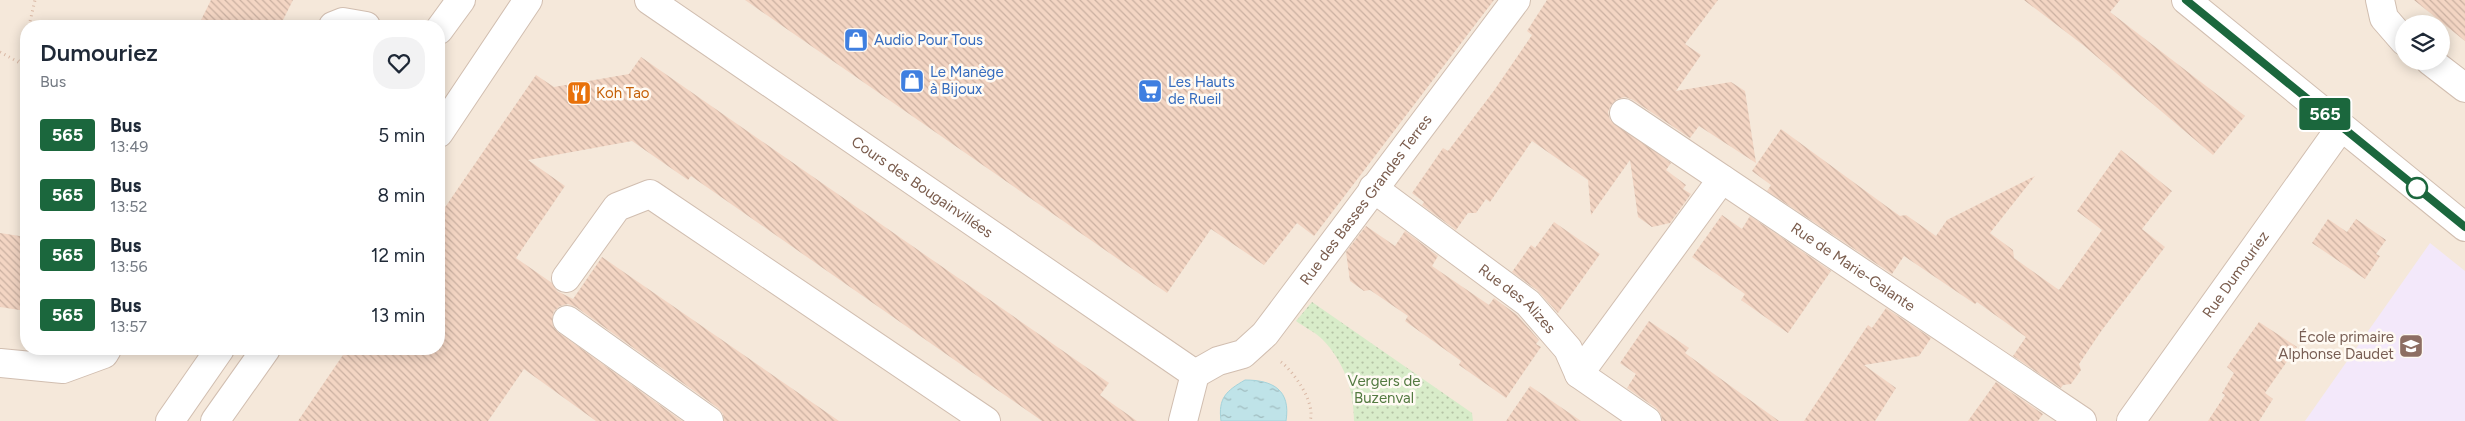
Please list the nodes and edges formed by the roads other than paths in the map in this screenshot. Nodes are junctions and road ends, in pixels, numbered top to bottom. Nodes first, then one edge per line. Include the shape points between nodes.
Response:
1 (461, 0) edge
2 (528, 0) edge
3 (649, 0) edge
4 (1516, 0) edge
5 (2186, 0) edge
6 (2380, 0) edge
7 (445, 22) edge
8 (2395, 31) edge
9 (2442, 70) edge
10 (2465, 88) edge
11 (1624, 113) dead end
12 (445, 124) edge
13 (2341, 127) junction
14 (1722, 179) junction
15 (1373, 188) junction
16 (2465, 228) edge
17 (566, 278) dead end
18 (567, 320) dead end
19 (101, 355) edge
20 (216, 355) edge
21 (262, 355) edge
22 (0, 363) edge
23 (1195, 374) junction
24 (1579, 374) junction
25 (170, 421) edge
26 (215, 421) edge
27 (709, 421) edge
28 (986, 421) edge
29 (1183, 421) edge
30 (1647, 421) edge
31 (2082, 421) edge
32 (2131, 421) edge

1 - 7 street
2 - 12 street
3 - 23 street, Cours des Bougainvillées
4 - 15 street, Rue des Basses Grandes Terres
5 - 13 street
6 - 8 street via 2384,18
9 - 10 street
11 - 14 street, Rue de Marie-Galante
13 - 16 street
13 - 32 street, Rue Dumouriez
14 - 24 street
14 - 31 street, Rue de Marie-Galante
15 - 23 street, Rue des Basses Grandes Terres via 1266,334 1243,354 1218,361
15 - 24 street, Rue des Alizes via 1528,303 1568,349
17 - 28 street via 617,207 650,194
18 - 27 street
19 - 22 street via 63,369
20 - 25 street
21 - 26 street
23 - 29 street
24 - 30 street

